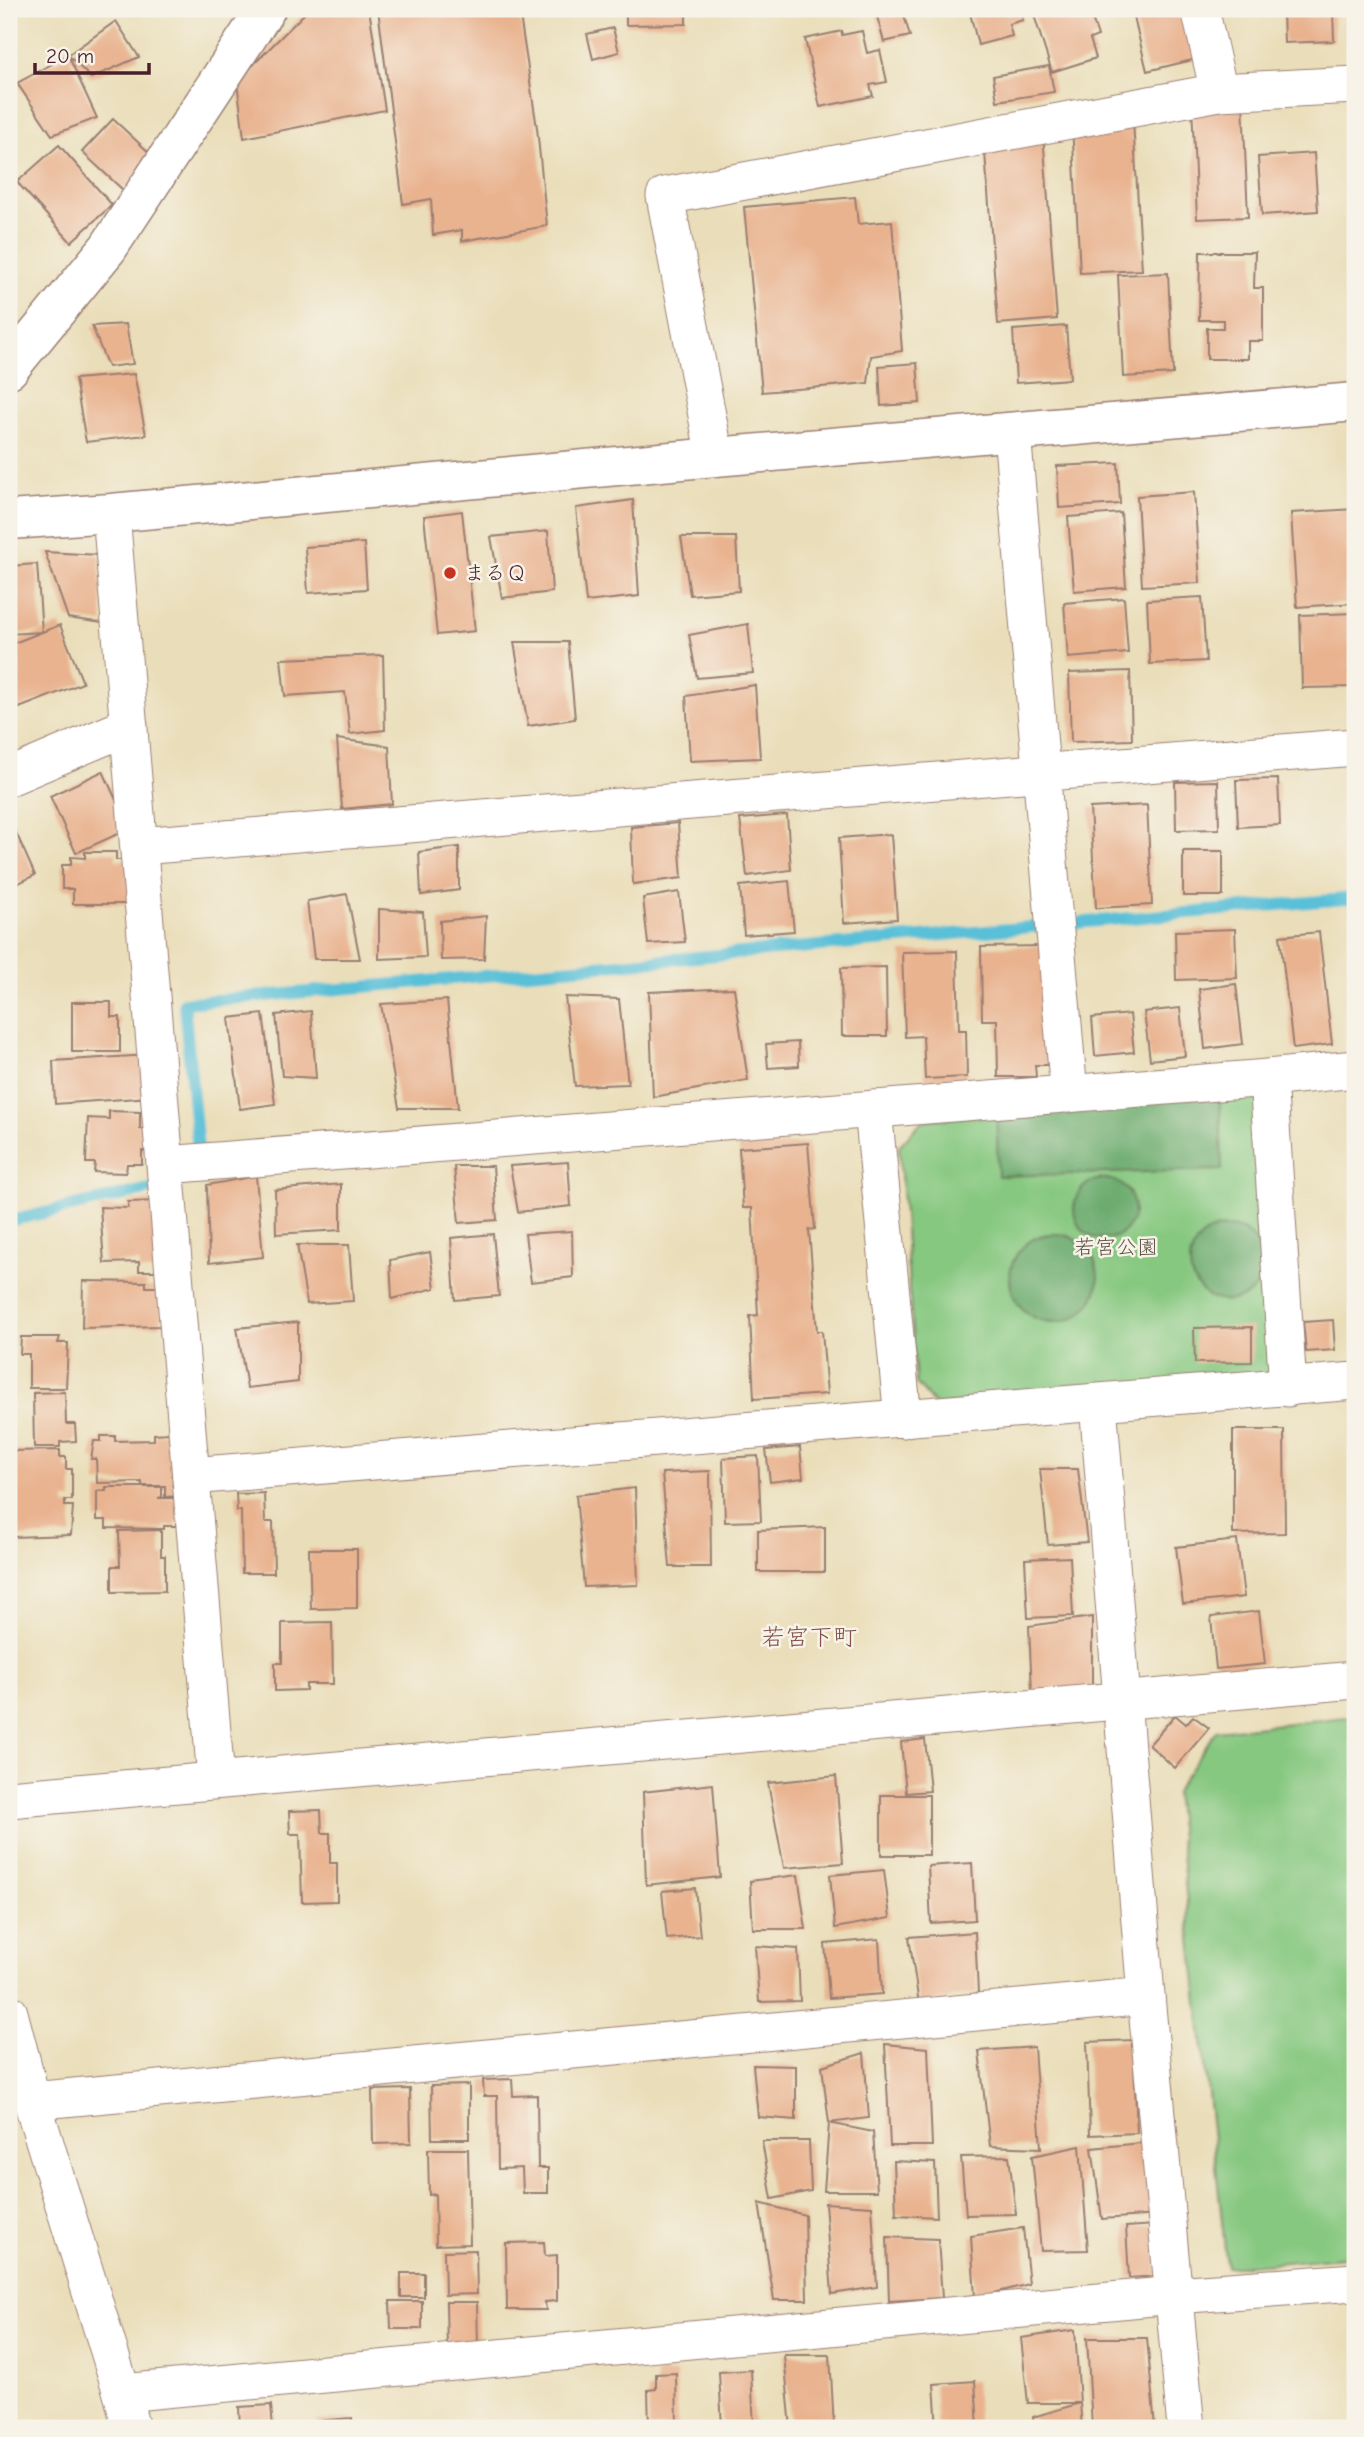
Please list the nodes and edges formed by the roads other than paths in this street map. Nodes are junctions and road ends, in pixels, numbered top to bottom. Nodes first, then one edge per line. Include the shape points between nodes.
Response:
1 (266, 9) edge
2 (1200, 9) edge
3 (1355, 85) edge
4 (1219, 92) junction
5 (9, 369) edge
6 (1355, 402) edge
7 (1012, 432) junction
8 (715, 457) junction
9 (111, 513) junction
10 (9, 520) edge
11 (129, 726) junction
12 (1355, 747) edge
13 (1041, 775) junction
14 (9, 777) edge
15 (139, 846) junction
16 (1355, 1069) edge
17 (1268, 1078) junction
18 (1069, 1094) junction
19 (873, 1109) junction
20 (166, 1165) junction
21 (1355, 1381) edge
22 (1288, 1388) junction
23 (1098, 1403) junction
24 (903, 1419) junction
25 (191, 1476) junction
26 (1355, 1680) edge
27 (1122, 1700) junction
28 (216, 1780) junction
29 (9, 1799) edge
30 (1146, 1996) junction
31 (9, 2013) edge
32 (32, 2101) junction
33 (1355, 2282) edge
34 (1174, 2295) junction
35 (121, 2393) junction
36 (131, 2428) edge
37 (1186, 2428) edge

1 - 5 street via 108,248
2 - 4 street
3 - 4 street
4 - 8 street via 665,195
6 - 7 street
7 - 8 street
7 - 13 street
8 - 9 street
9 - 10 street
9 - 11 street
11 - 14 street
11 - 15 street
12 - 13 street
13 - 15 street
13 - 18 street
15 - 20 street
16 - 17 street
17 - 18 street
17 - 22 street
18 - 19 street
19 - 20 street
19 - 24 street
20 - 25 street
21 - 22 street
22 - 23 street
23 - 24 street
23 - 27 street
24 - 25 street
25 - 28 street
26 - 27 street
27 - 28 street
27 - 30 street
28 - 29 street
30 - 32 street
30 - 34 street
31 - 32 street
32 - 35 street
33 - 34 street
34 - 35 street
34 - 37 street
35 - 36 street

